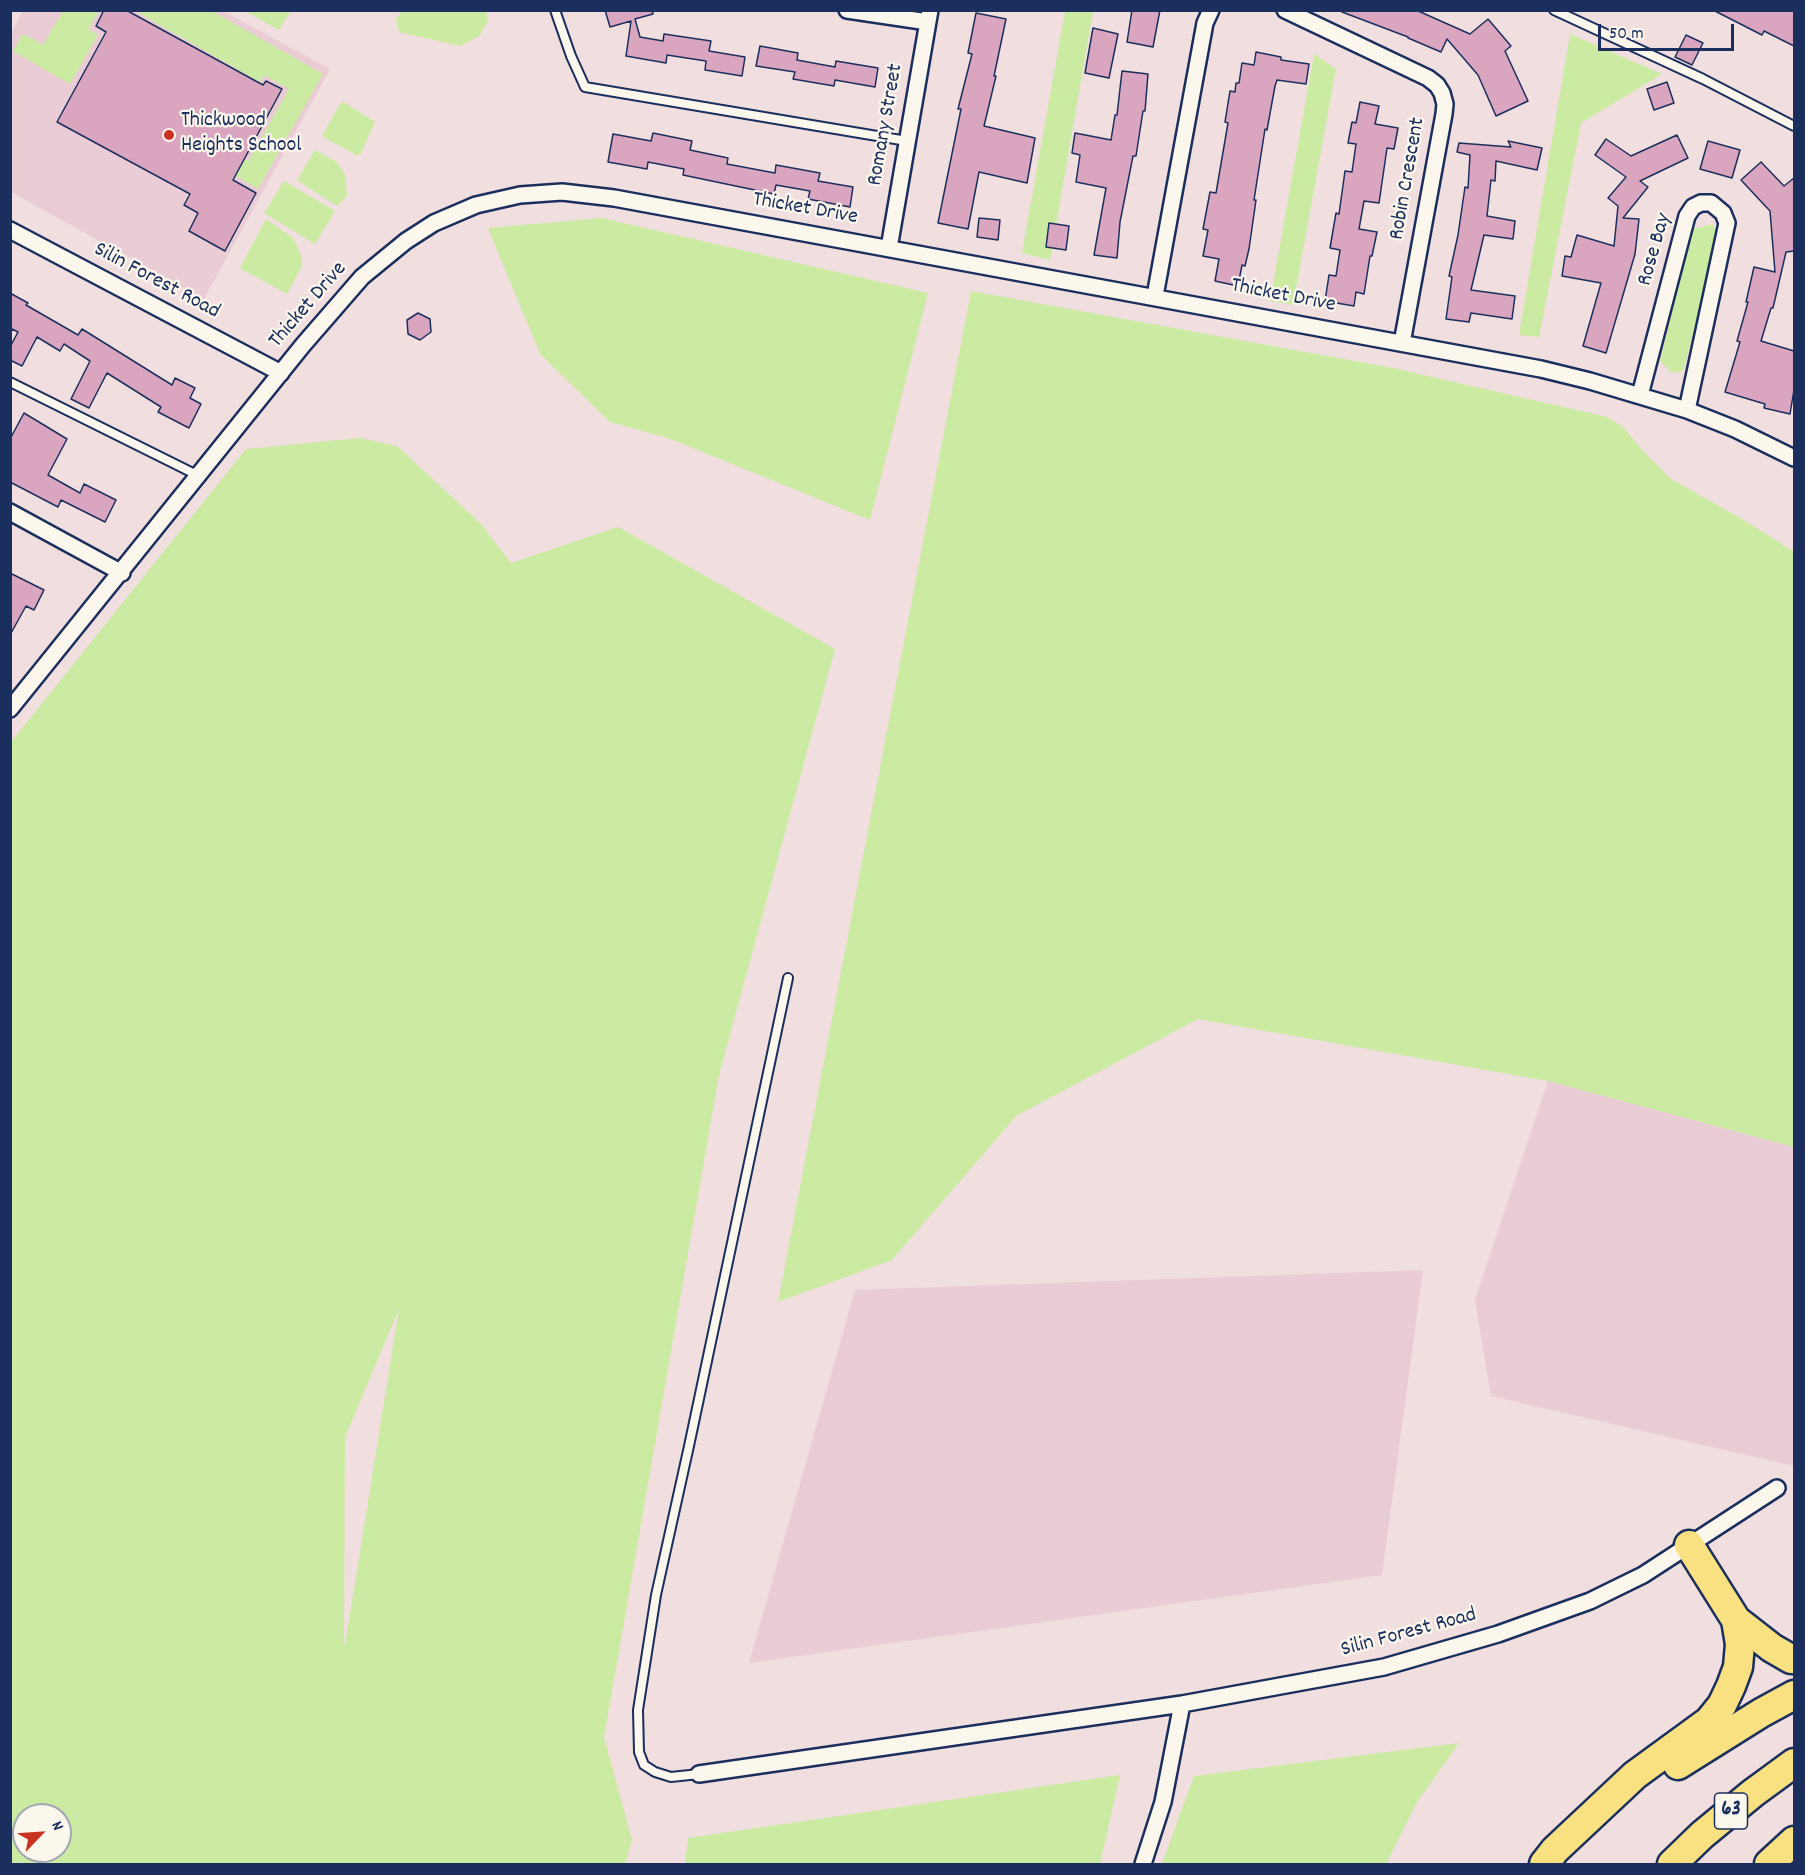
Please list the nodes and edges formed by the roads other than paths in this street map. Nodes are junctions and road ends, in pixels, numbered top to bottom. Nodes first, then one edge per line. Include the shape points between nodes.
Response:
1 (555, 10) edge
2 (847, 10) edge
3 (1211, 10) edge
4 (1285, 10) edge
5 (1554, 10) edge
6 (929, 16) edge
7 (1794, 126) edge
8 (907, 141) junction
9 (10, 230) edge
10 (889, 248) junction
11 (1155, 296) junction
12 (1402, 343) junction
13 (281, 373) junction
14 (10, 382) edge
15 (1640, 395) junction
16 (1687, 410) junction
17 (1794, 458) edge
18 (199, 476) junction
19 (10, 512) edge
20 (122, 573) junction
21 (10, 709) edge
22 (788, 978) dead end
23 (1778, 1488) dead end
24 (1689, 1545) junction
25 (1736, 1620) junction
26 (1794, 1659) edge
27 (1794, 1695) edge
28 (1182, 1704) junction
29 (1794, 1763) edge
30 (699, 1774) joint
31 (1794, 1841) edge
32 (1143, 1864) edge
33 (1544, 1864) edge
34 (1559, 1864) edge
35 (1672, 1864) edge
36 (1769, 1864) edge

1 - 8 lane via 585,87
2 - 6 street
3 - 11 street via 1205,24
4 - 12 street, Robin Crescent via 1428,78 1442,93 1444,114
5 - 7 lane via 1704,79
6 - 8 street, Romany Street
8 - 10 street, Romany Street
9 - 13 street, Silin Forest Road
10 - 11 street, Thicket Drive
10 - 13 street, Thicket Drive via 614,198 562,192 501,198 456,212 396,249 351,289
11 - 12 street, Thicket Drive
12 - 15 street, Thicket Drive via 1541,369
13 - 18 street, Thicket Drive
14 - 18 lane
15 - 16 street, Thicket Drive
15 - 16 street, Rose Bay via 1687,216 1693,207 1711,203 1723,213 1727,223
16 - 17 street, Thicket Drive
18 - 20 street, Thicket Drive
19 - 20 street
20 - 21 street, Thicket Drive
22 - 30 lane via 656,1595 638,1710 638,1745 644,1765 671,1777
23 - 24 street, Silin Forest Road
24 - 25 highway
24 - 28 street, Silin Forest Road via 1643,1575 1590,1601 1498,1634 1384,1667
25 - 26 highway via 1772,1648
25 - 33 highway via 1738,1667 1722,1705 1709,1721 1635,1775
27 - 34 highway via 1642,1789
28 - 30 street, Silin Forest Road
28 - 32 street via 1164,1802
29 - 35 highway, 63 via 1702,1834
31 - 36 highway

